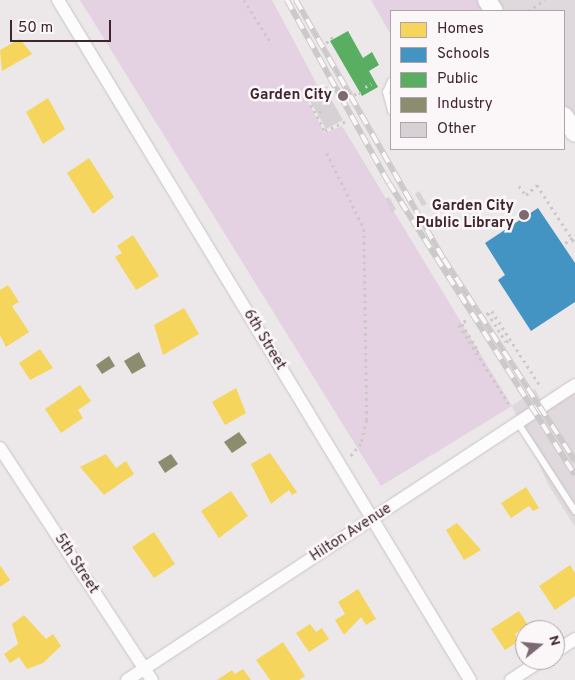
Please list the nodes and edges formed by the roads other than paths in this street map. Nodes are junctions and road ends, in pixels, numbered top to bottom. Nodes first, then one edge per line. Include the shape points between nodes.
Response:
1 (58, 0) edge
2 (390, 83) edge
3 (390, 107) edge
4 (565, 118) edge
5 (575, 133) edge
6 (575, 385) edge
7 (518, 422) junction
8 (0, 448) edge
9 (575, 510) edge
10 (372, 519) junction
11 (145, 668) junction
12 (526, 670) edge
13 (127, 680) edge
14 (152, 680) edge
15 (470, 680) edge
16 (511, 680) edge

1 - 10 street, 6th Street
2 - 3 lane via 386,92
4 - 5 street
6 - 7 street, Hilton Avenue
7 - 9 lane
7 - 10 street, Hilton Avenue
8 - 11 street, 5th Street
10 - 11 street, Hilton Avenue
10 - 15 street, 6th Street
11 - 13 street, Hilton Avenue
11 - 14 street, 5th Street
12 - 16 street

